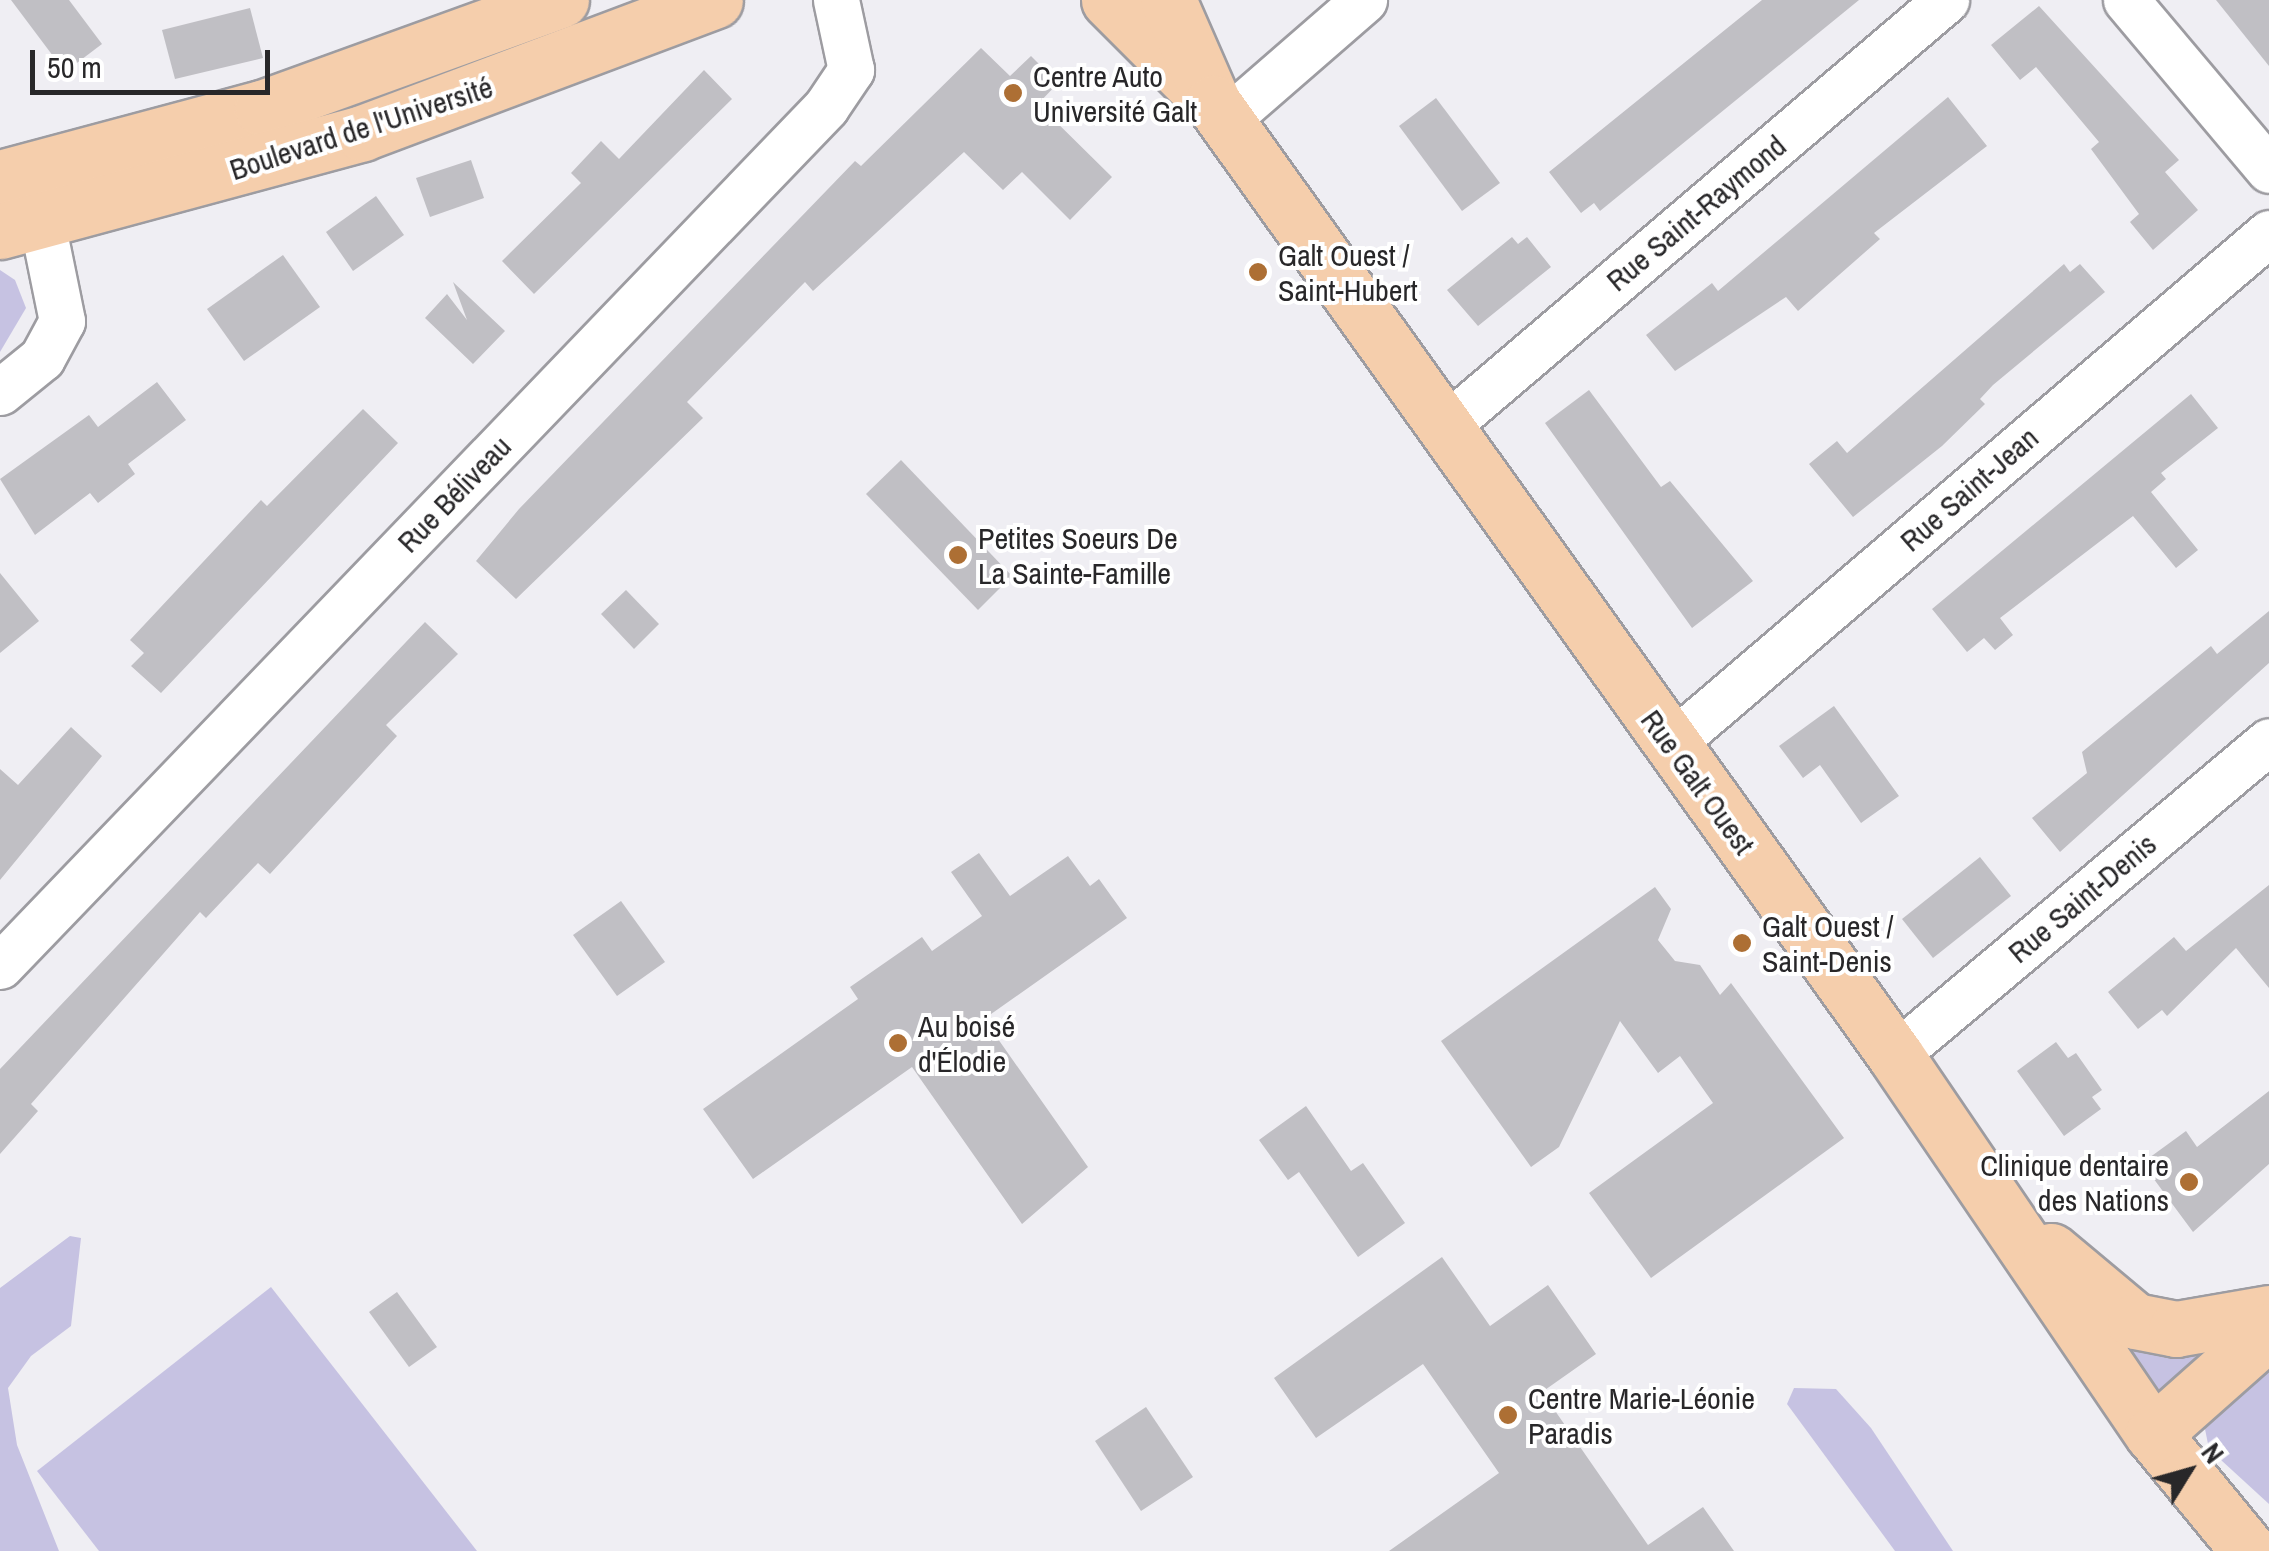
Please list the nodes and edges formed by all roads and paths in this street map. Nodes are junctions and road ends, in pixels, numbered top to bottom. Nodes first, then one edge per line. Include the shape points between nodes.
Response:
1 (561, 0) edge
2 (715, 0) edge
3 (836, 0) edge
4 (1110, 0) edge
5 (1168, 0) edge
6 (1364, 0) edge
7 (1946, 0) edge
8 (2126, 0) edge
9 (1219, 111) junction
10 (2269, 170) edge
11 (19, 201) edge
12 (2269, 232) edge
13 (0, 392) edge
14 (1446, 426) junction
15 (2269, 741) edge
16 (1670, 746) junction
17 (0, 966) edge
18 (1895, 1056) junction
19 (1989, 1189) junction
20 (2269, 1313) edge
21 (2269, 1331) edge
22 (2153, 1434) junction
23 (2249, 1551) edge

1 - 11 main road, Boulevard de l'Université
2 - 11 main road, Boulevard de l'Université via 362,132
3 - 17 street, Rue Béliveau via 852,70 826,107
4 - 9 main road
5 - 9 main road, Rue Galt Ouest
6 - 9 street
7 - 14 street, Rue Saint-Raymond
8 - 10 street
9 - 14 main road, Rue Galt Ouest
11 - 13 street via 62,321 42,358
12 - 16 street, Rue Saint-Jean
14 - 16 main road, Rue Galt Ouest
15 - 18 street, Rue Saint-Denis
16 - 18 main road, Rue Galt Ouest
18 - 19 main road, Rue Galt Ouest
19 - 20 main road via 2092,1290 2136,1321 2176,1329
19 - 22 main road, Rue Galt Ouest
21 - 22 main road
22 - 23 main road, Rue Galt Ouest

